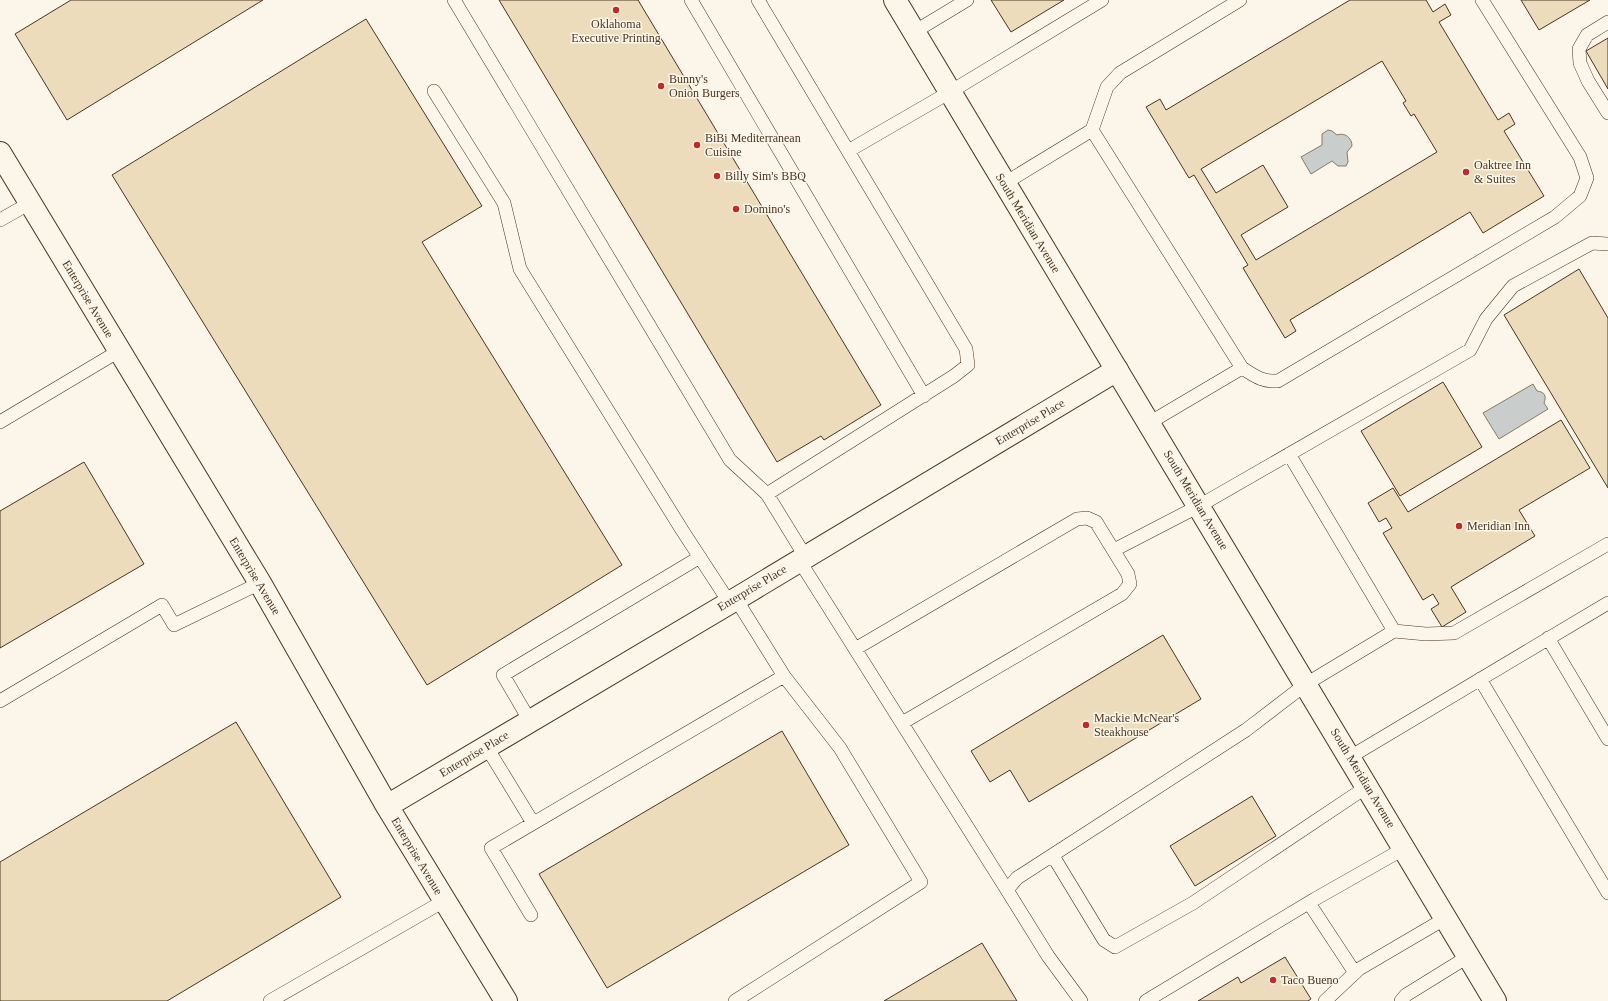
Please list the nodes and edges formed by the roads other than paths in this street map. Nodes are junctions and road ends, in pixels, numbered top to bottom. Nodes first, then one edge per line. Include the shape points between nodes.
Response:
1 (454, 0) edge
2 (690, 0) edge
3 (758, 0) edge
4 (895, 0) edge
5 (967, 0) edge
6 (1102, 0) edge
7 (1240, 0) edge
8 (1482, 0) edge
9 (1608, 22) edge
10 (914, 32) junction
11 (434, 91) dead end
12 (950, 92) junction
13 (1608, 113) edge
14 (1092, 130) junction
15 (848, 151) junction
16 (0, 153) edge
17 (1005, 183) junction
18 (30, 203) junction
19 (0, 220) edge
20 (1608, 244) edge
21 (119, 350) junction
22 (1242, 368) junction
23 (1117, 370) junction
24 (924, 396) junction
25 (0, 422) edge
26 (1149, 423) junction
27 (1290, 454) junction
28 (767, 494) junction
29 (1199, 506) junction
30 (1608, 544) edge
31 (1114, 550) junction
32 (700, 557) junction
33 (802, 558) junction
34 (260, 583) junction
35 (732, 601) junction
36 (1608, 603) edge
37 (1394, 631) junction
38 (1548, 638) junction
39 (855, 649) junction
40 (784, 676) junction
41 (1480, 679) junction
42 (1306, 684) junction
43 (0, 701) edge
44 (530, 721) junction
45 (902, 723) junction
46 (1608, 739) edge
47 (486, 746) junction
48 (1350, 756) junction
49 (1368, 786) junction
50 (386, 806) junction
51 (533, 823) junction
52 (1405, 848) junction
53 (1053, 856) junction
54 (1007, 890) junction
55 (1608, 893) edge
56 (444, 901) junction
57 (1309, 903) junction
58 (531, 915) dead end
59 (1446, 918) junction
60 (1469, 956) junction
61 (1355, 973) junction
62 (270, 1001) edge
63 (506, 1001) edge
64 (735, 1001) edge
65 (1081, 1001) edge
66 (1146, 1001) edge
67 (1325, 1001) edge
68 (1401, 1001) edge
69 (1495, 1001) edge

1 - 28 lane via 730,460
2 - 24 lane
3 - 15 lane
4 - 10 street, South Meridian Avenue
5 - 10 lane
6 - 12 lane
7 - 14 lane via 1120,72 1107,87
8 - 22 lane via 1580,157 1587,178 1580,196 1555,217 1278,381 1267,381
9 - 13 lane via 1587,35 1579,49 1580,63 1588,81
10 - 12 street, South Meridian Avenue
11 - 32 lane via 504,203 520,269
12 - 15 lane
12 - 17 street, South Meridian Avenue
14 - 17 lane
14 - 22 lane
15 - 24 lane via 966,349 968,365
16 - 18 street, Enterprise Avenue
17 - 23 street, South Meridian Avenue
18 - 19 lane
18 - 21 street, Enterprise Avenue
20 - 27 lane via 1592,243 1513,286 1486,319 1470,350
21 - 25 lane
21 - 34 street, Enterprise Avenue
22 - 26 lane
23 - 26 street, South Meridian Avenue
23 - 33 street, Enterprise Place
24 - 28 lane
26 - 29 street, South Meridian Avenue
27 - 29 lane
27 - 37 lane
28 - 33 lane
29 - 31 lane
29 - 42 street, South Meridian Avenue
30 - 37 lane via 1454,633
31 - 39 lane via 1096,522 1087,518 1077,519
31 - 45 lane via 1128,574 1130,584 1122,594
32 - 35 lane
32 - 44 lane via 502,675
33 - 35 street, Enterprise Place
33 - 39 lane
34 - 43 lane via 174,625 162,605
34 - 50 street, Enterprise Avenue
35 - 40 lane
35 - 44 street, Enterprise Place
36 - 38 lane
37 - 42 lane
38 - 41 lane
38 - 46 lane
39 - 45 lane
40 - 51 lane
40 - 64 lane via 840,748 921,882
41 - 48 lane
41 - 55 lane
42 - 48 street, South Meridian Avenue
42 - 53 lane via 1246,730
44 - 47 street, Enterprise Place
45 - 54 lane
47 - 50 street, Enterprise Place
47 - 51 lane
48 - 49 street, South Meridian Avenue
49 - 52 street, South Meridian Avenue
49 - 53 lane via 1193,903 1115,947 1104,940
50 - 56 street, Enterprise Avenue
51 - 58 lane via 491,848
52 - 57 lane
52 - 59 street, South Meridian Avenue
53 - 54 lane via 1017,878
54 - 65 lane via 1048,956
56 - 62 lane
56 - 63 street, Enterprise Avenue
57 - 61 lane
57 - 66 lane
59 - 60 street, South Meridian Avenue
59 - 61 lane
60 - 68 lane via 1406,995
60 - 69 street, South Meridian Avenue
61 - 67 lane

